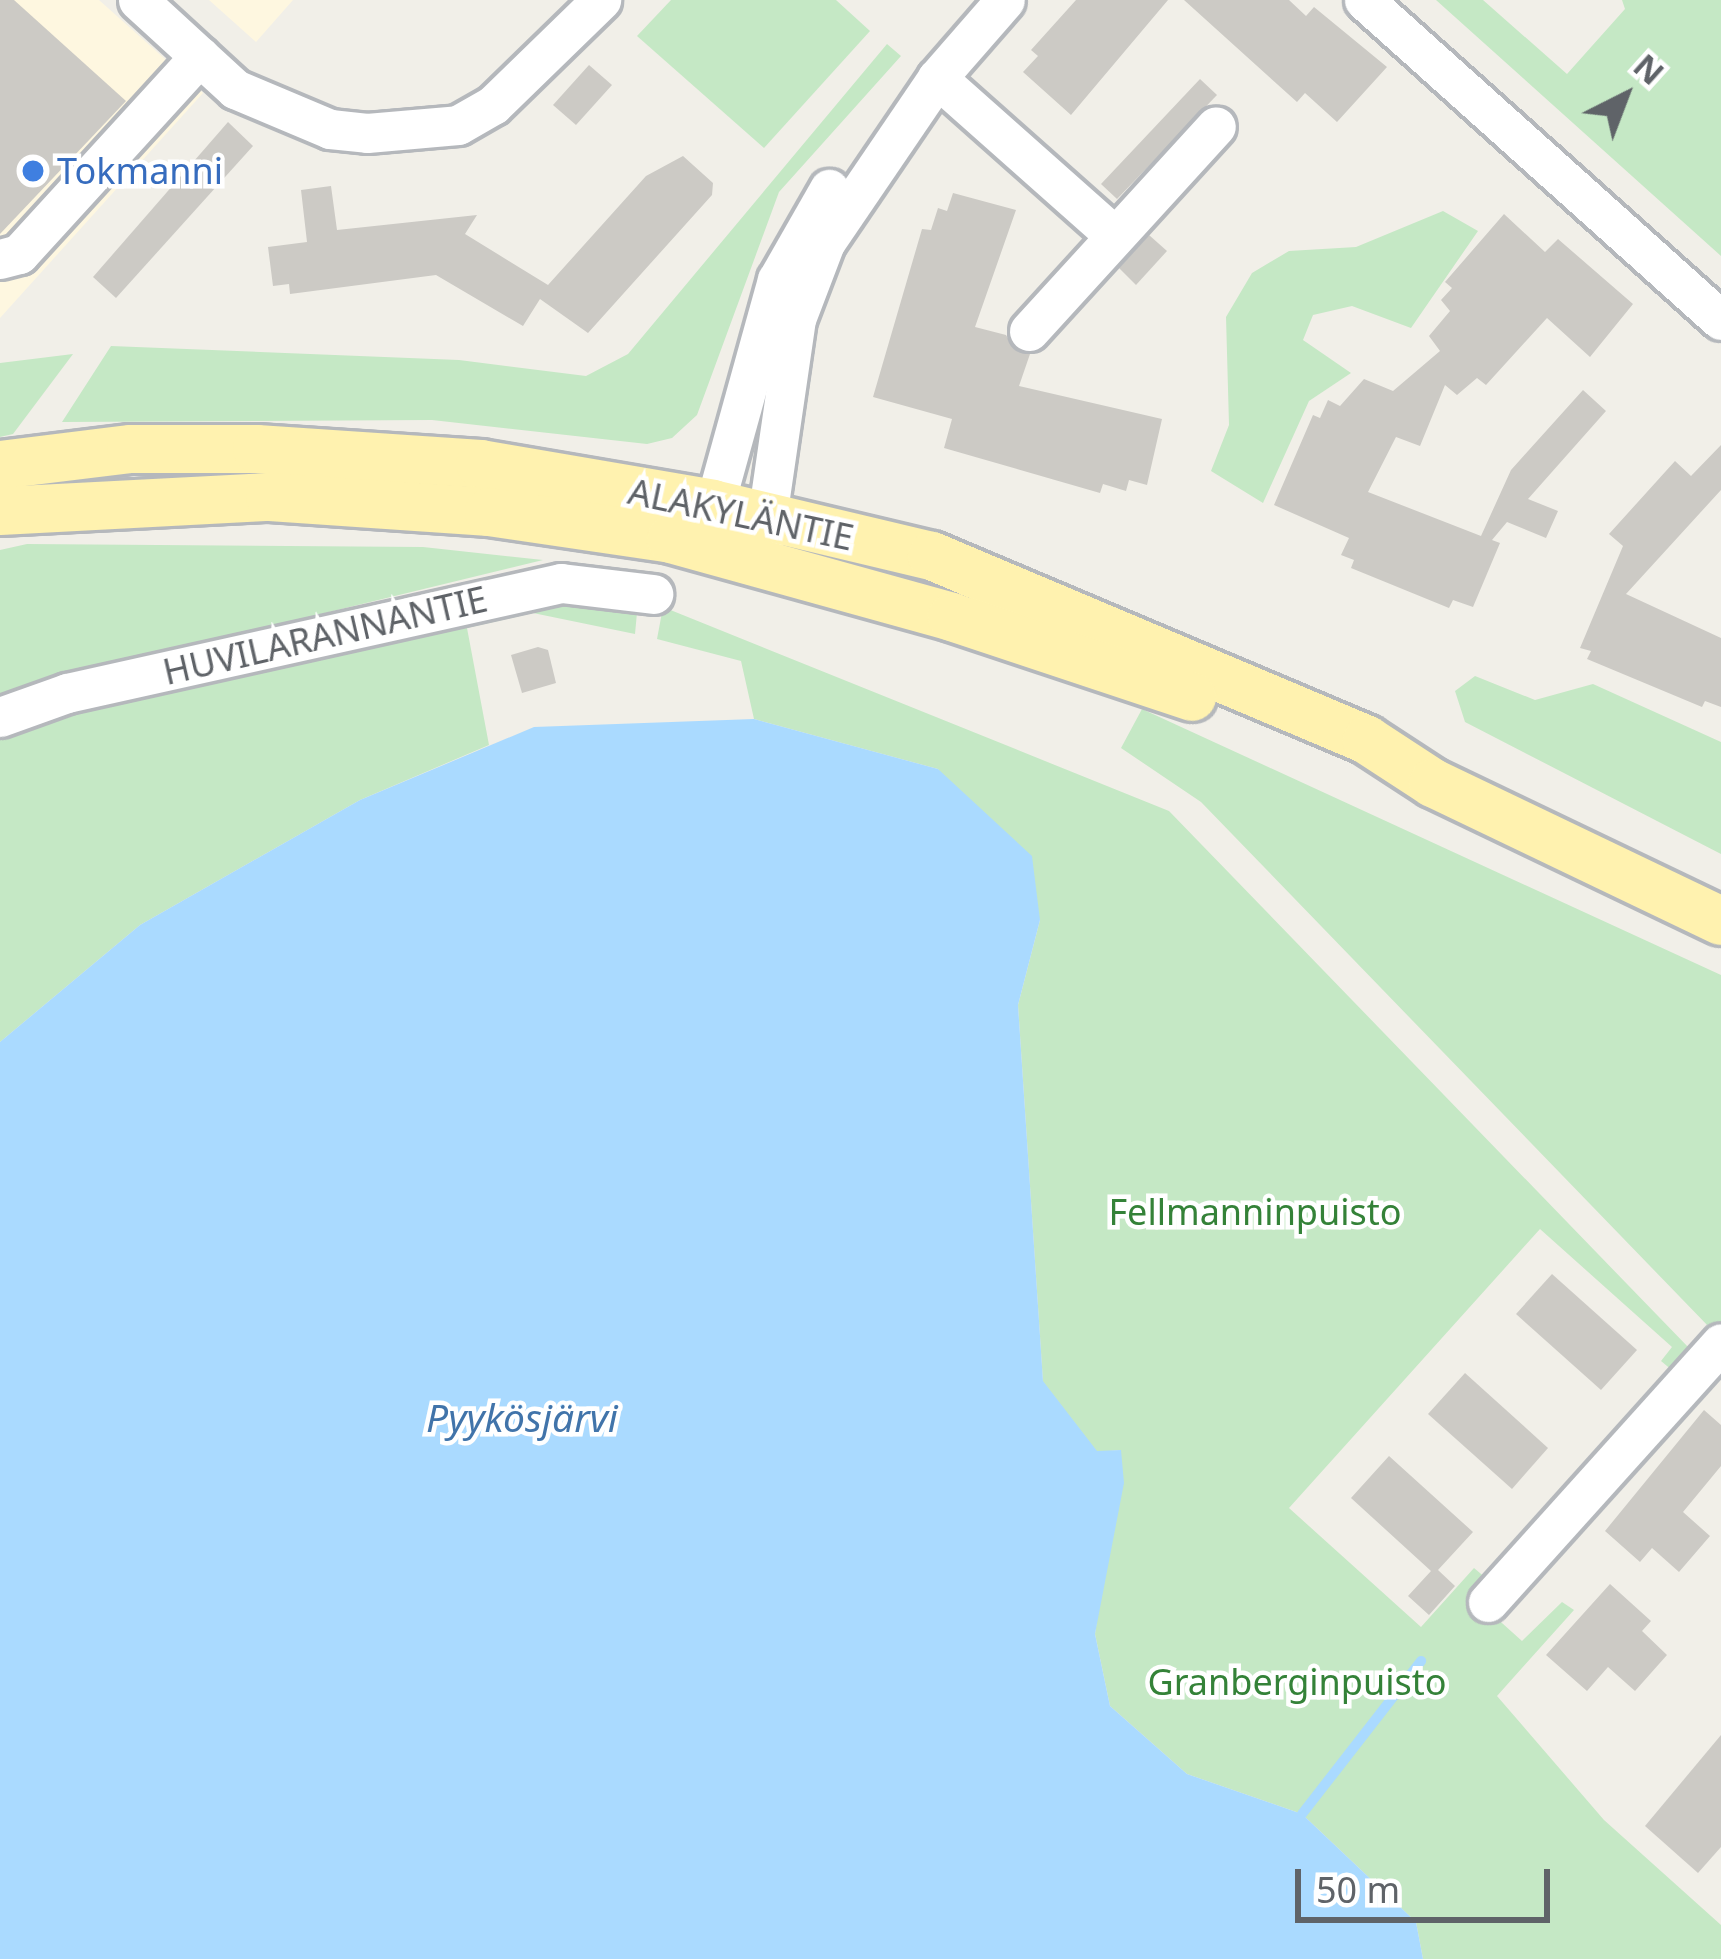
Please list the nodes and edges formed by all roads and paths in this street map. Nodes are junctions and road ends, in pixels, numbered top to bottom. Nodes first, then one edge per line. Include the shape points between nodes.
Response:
1 (138, 0) edge
2 (601, 0) edge
3 (1005, 0) edge
4 (1364, 0) edge
5 (200, 56) junction
6 (937, 78) junction
7 (1216, 126) dead end
8 (1115, 236) junction
9 (0, 259) edge
10 (1721, 320) edge
11 (1029, 331) dead end
12 (0, 465) edge
13 (0, 511) edge
14 (708, 525) junction
15 (765, 539) junction
16 (653, 594) dead end
17 (0, 718) edge
18 (1721, 921) edge
19 (1721, 1343) edge
20 (1488, 1602) dead end

1 - 5 street
2 - 5 street via 493,105 458,124 412,132 330,129 290,116 235,89
3 - 6 street
4 - 10 street
5 - 9 street via 19,254
6 - 8 street
6 - 14 street via 879,129 796,237
6 - 15 street via 825,243 796,319
7 - 8 street
8 - 11 street
12 - 14 main road, ALAKYLÄNTIE via 131,449 256,448 480,464
13 - 14 main road, ALAKYLÄNTIE via 270,496
14 - 15 main road, ALAKYLÄNTIE
15 - 18 main road, ALAKYLÄNTIE via 932,556 1347,731 1433,783
16 - 17 street, HUVILARANNANTIE via 561,584 67,693
19 - 20 street

